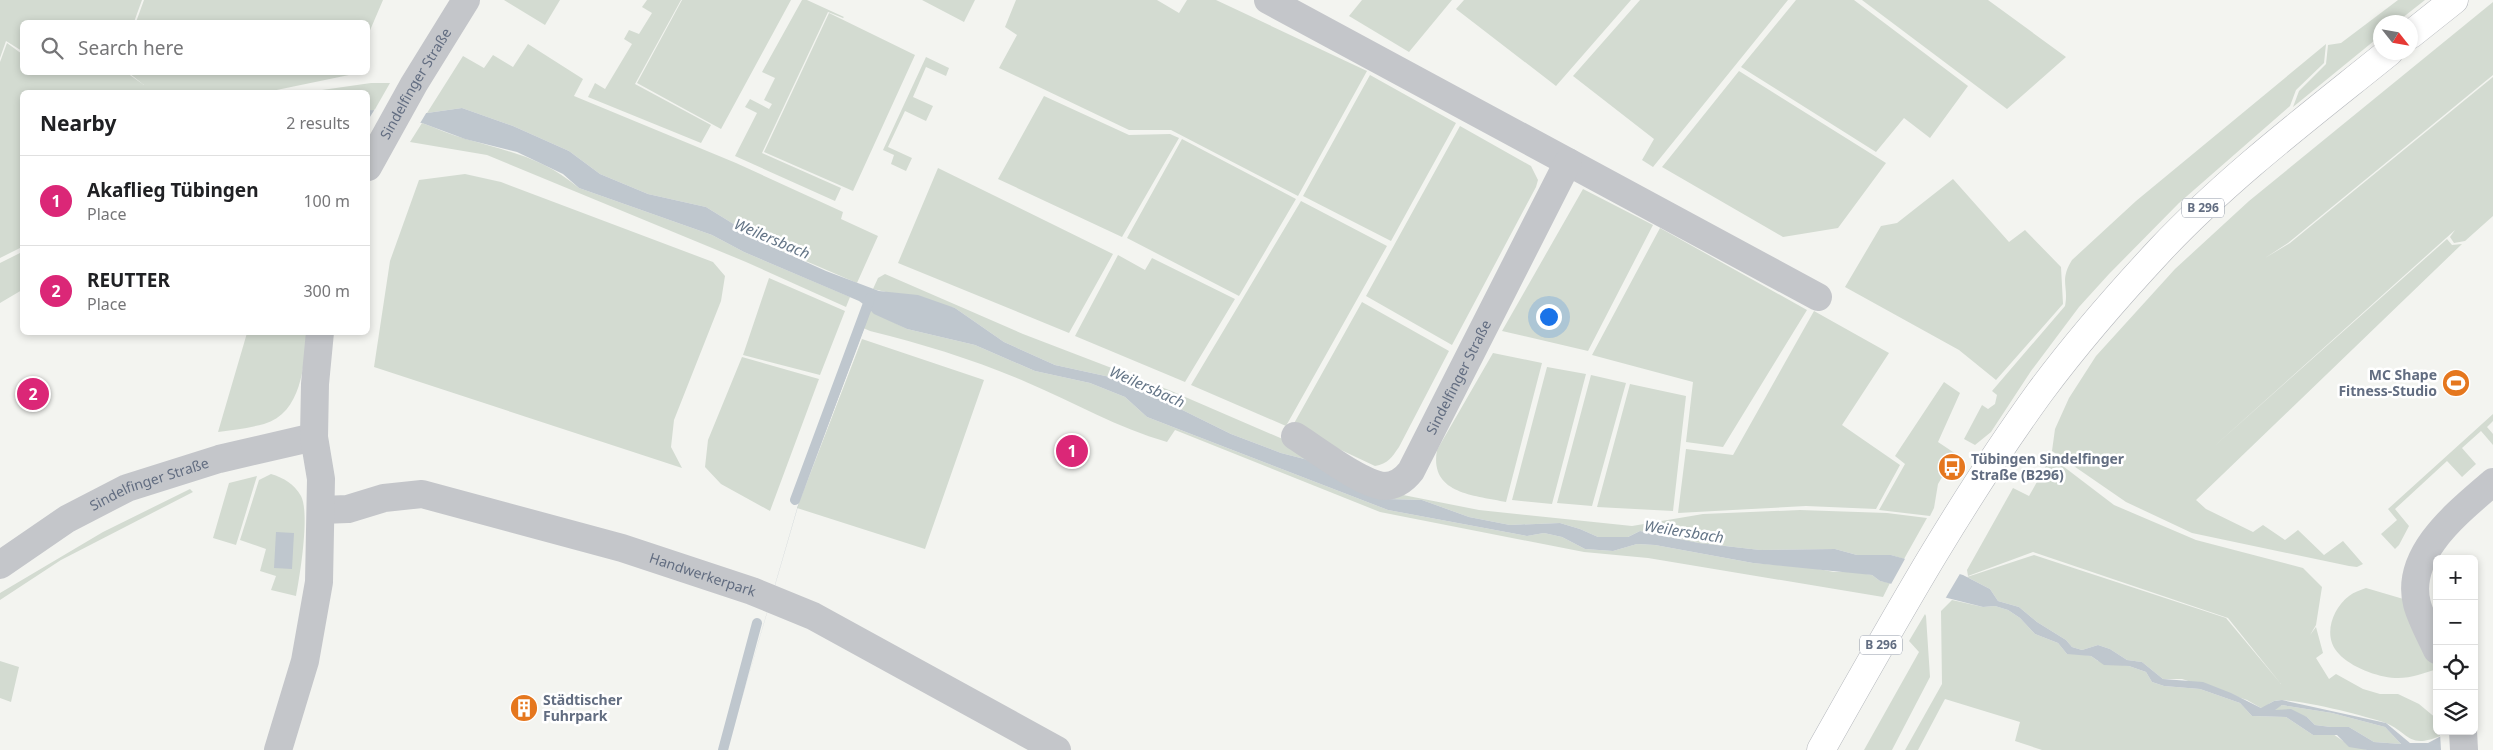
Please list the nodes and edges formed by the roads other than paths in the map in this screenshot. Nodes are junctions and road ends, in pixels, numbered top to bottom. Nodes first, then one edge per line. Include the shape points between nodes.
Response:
1 (466, 0) edge
2 (1268, 0) edge
3 (2454, 0) edge
4 (2418, 29) edge
5 (2379, 60) edge
6 (1568, 162) junction
7 (370, 163) edge
8 (1818, 297) dead end
9 (320, 335) edge
10 (1295, 436) dead end
11 (314, 437) junction
12 (2493, 482) edge
13 (321, 510) junction
14 (0, 565) edge
15 (2435, 645) edge
16 (2463, 735) edge
17 (278, 750) edge
18 (1056, 750) edge
19 (1821, 750) edge
20 (2464, 750) edge

1 - 7 street, Sindelfinger Straße
2 - 6 street
3 - 4 main road
5 - 19 main road, B 296 via 2232,182 2162,248 2101,317 2042,390 1981,478
6 - 8 street
6 - 10 street, Sindelfinger Straße via 1411,471 1404,479 1384,486 1368,480
9 - 11 street
11 - 13 street via 321,479
11 - 14 street, Sindelfinger Straße via 219,459 128,488 67,519
12 - 15 street via 2453,517 2423,557 2416,581 2417,603
13 - 17 street via 319,582 314,620
13 - 18 street, Handwerkerpark via 348,509 384,498 422,494 622,548 752,591 813,616
16 - 20 street

